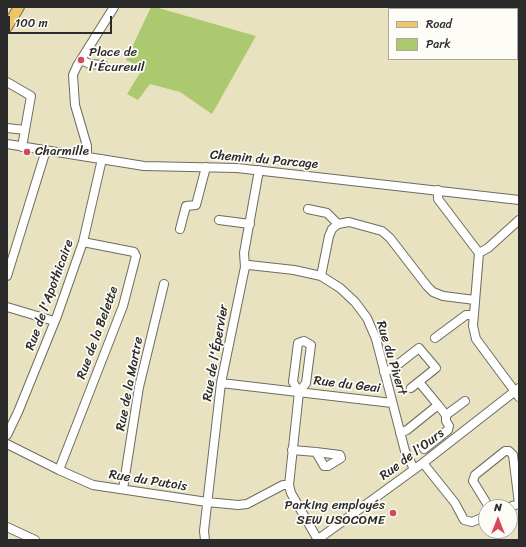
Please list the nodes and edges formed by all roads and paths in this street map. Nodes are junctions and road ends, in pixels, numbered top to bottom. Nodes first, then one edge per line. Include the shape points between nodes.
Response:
1 (18, 7) edge
2 (114, 7) edge
3 (7, 26) edge
4 (81, 60) junction
5 (104, 66) dead end
6 (7, 82) edge
7 (7, 128) edge
8 (25, 130) junction
9 (7, 144) edge
10 (22, 146) junction
11 (46, 150) junction
12 (87, 156) junction
13 (102, 159) junction
14 (206, 166) junction
15 (259, 170) junction
16 (438, 190) junction
17 (519, 200) edge
18 (308, 209) dead end
19 (219, 220) dead end
20 (519, 220) edge
21 (250, 224) junction
22 (338, 224) junction
23 (180, 229) dead end
24 (83, 242) junction
25 (479, 253) junction
26 (245, 266) junction
27 (7, 276) edge
28 (321, 276) junction
29 (164, 284) dead end
30 (475, 300) junction
31 (7, 307) edge
32 (474, 315) junction
33 (54, 322) junction
34 (435, 338) dead end
35 (384, 372) junction
36 (419, 382) junction
37 (221, 383) junction
38 (411, 388) dead end
39 (299, 392) junction
40 (518, 392) edge
41 (464, 401) dead end
42 (392, 403) junction
43 (438, 406) junction
44 (446, 415) junction
45 (400, 433) junction
46 (7, 436) edge
47 (434, 441) junction
48 (7, 444) edge
49 (424, 448) dead end
50 (441, 449) junction
51 (292, 450) junction
52 (316, 452) dead end
53 (423, 463) junction
54 (59, 470) junction
55 (414, 470) junction
56 (289, 485) junction
57 (123, 489) junction
58 (484, 499) edge
59 (207, 502) junction
60 (519, 504) edge
61 (478, 519) edge
62 (7, 527) edge
63 (35, 540) edge
64 (204, 540) edge
65 (318, 540) edge

1 - 3 main road
2 - 4 street
4 - 5 street
4 - 12 street via 73,76 74,97 87,146
6 - 8 street via 31,96
7 - 8 street
8 - 10 street
9 - 10 street, Chemin du Parcage
10 - 11 street, Chemin du Parcage
11 - 12 street, Chemin du Parcage
11 - 27 street
12 - 13 street, Chemin du Parcage
13 - 14 street, Chemin du Parcage via 144,166
13 - 24 street, Rue de l'Apothicaire
14 - 15 street, Chemin du Parcage
14 - 23 street via 196,205 186,206
15 - 16 street, Chemin du Parcage
15 - 21 street, Rue de l'Épervier
16 - 17 street, Chemin du Parcage
16 - 25 street via 438,199
18 - 22 street via 327,213
19 - 21 street
20 - 25 street
21 - 26 street, Rue de l'Épervier via 244,253
22 - 28 street via 329,236
22 - 30 street via 349,222 382,231 434,292 443,296
24 - 33 street, Rue de l'Apothicaire
24 - 54 street, Rue de la Belette via 134,252 136,256 123,306
25 - 30 street
26 - 28 street, Rue du Pivert via 294,270
26 - 37 street, Rue de l'Épervier
28 - 35 street, Rue du Pivert via 340,288 367,318 376,339
29 - 57 street, Rue de la Martre via 139,387
30 - 32 street
31 - 33 street
32 - 34 street via 466,315
32 - 40 street via 476,339
33 - 46 street, Rue de l'Apothicaire
35 - 36 street via 392,369 419,348 436,368
35 - 42 street, Rue du Pivert
36 - 38 street
36 - 43 street
37 - 39 street, Rue du Geai
37 - 59 street, Rue de l'Épervier
39 - 39 street, Rue du Geai via 306,383 311,345 304,340 298,343 293,382
39 - 42 street, Rue du Geai
39 - 51 street
40 - 50 street, Rue de l'Ours
41 - 44 street
42 - 45 street, Rue du Pivert
43 - 44 street
43 - 45 street
44 - 47 street via 448,430
45 - 55 street, Rue du Pivert
47 - 49 street
47 - 50 street
48 - 54 street, Rue du Putois
50 - 53 street, Rue de l'Ours
51 - 52 street
51 - 56 street
53 - 55 street, Rue de l'Ours
53 - 61 street via 455,503 464,520 472,522
54 - 57 street, Rue du Putois via 93,485
55 - 65 street, Rue de l'Ours
56 - 59 street, Rue du Putois via 283,485 247,504
56 - 65 street via 290,493
57 - 59 street, Rue du Putois
58 - 60 street via 473,481 475,475 505,451 510,451 513,455
59 - 64 street, Rue de l'Épervier
62 - 63 street

